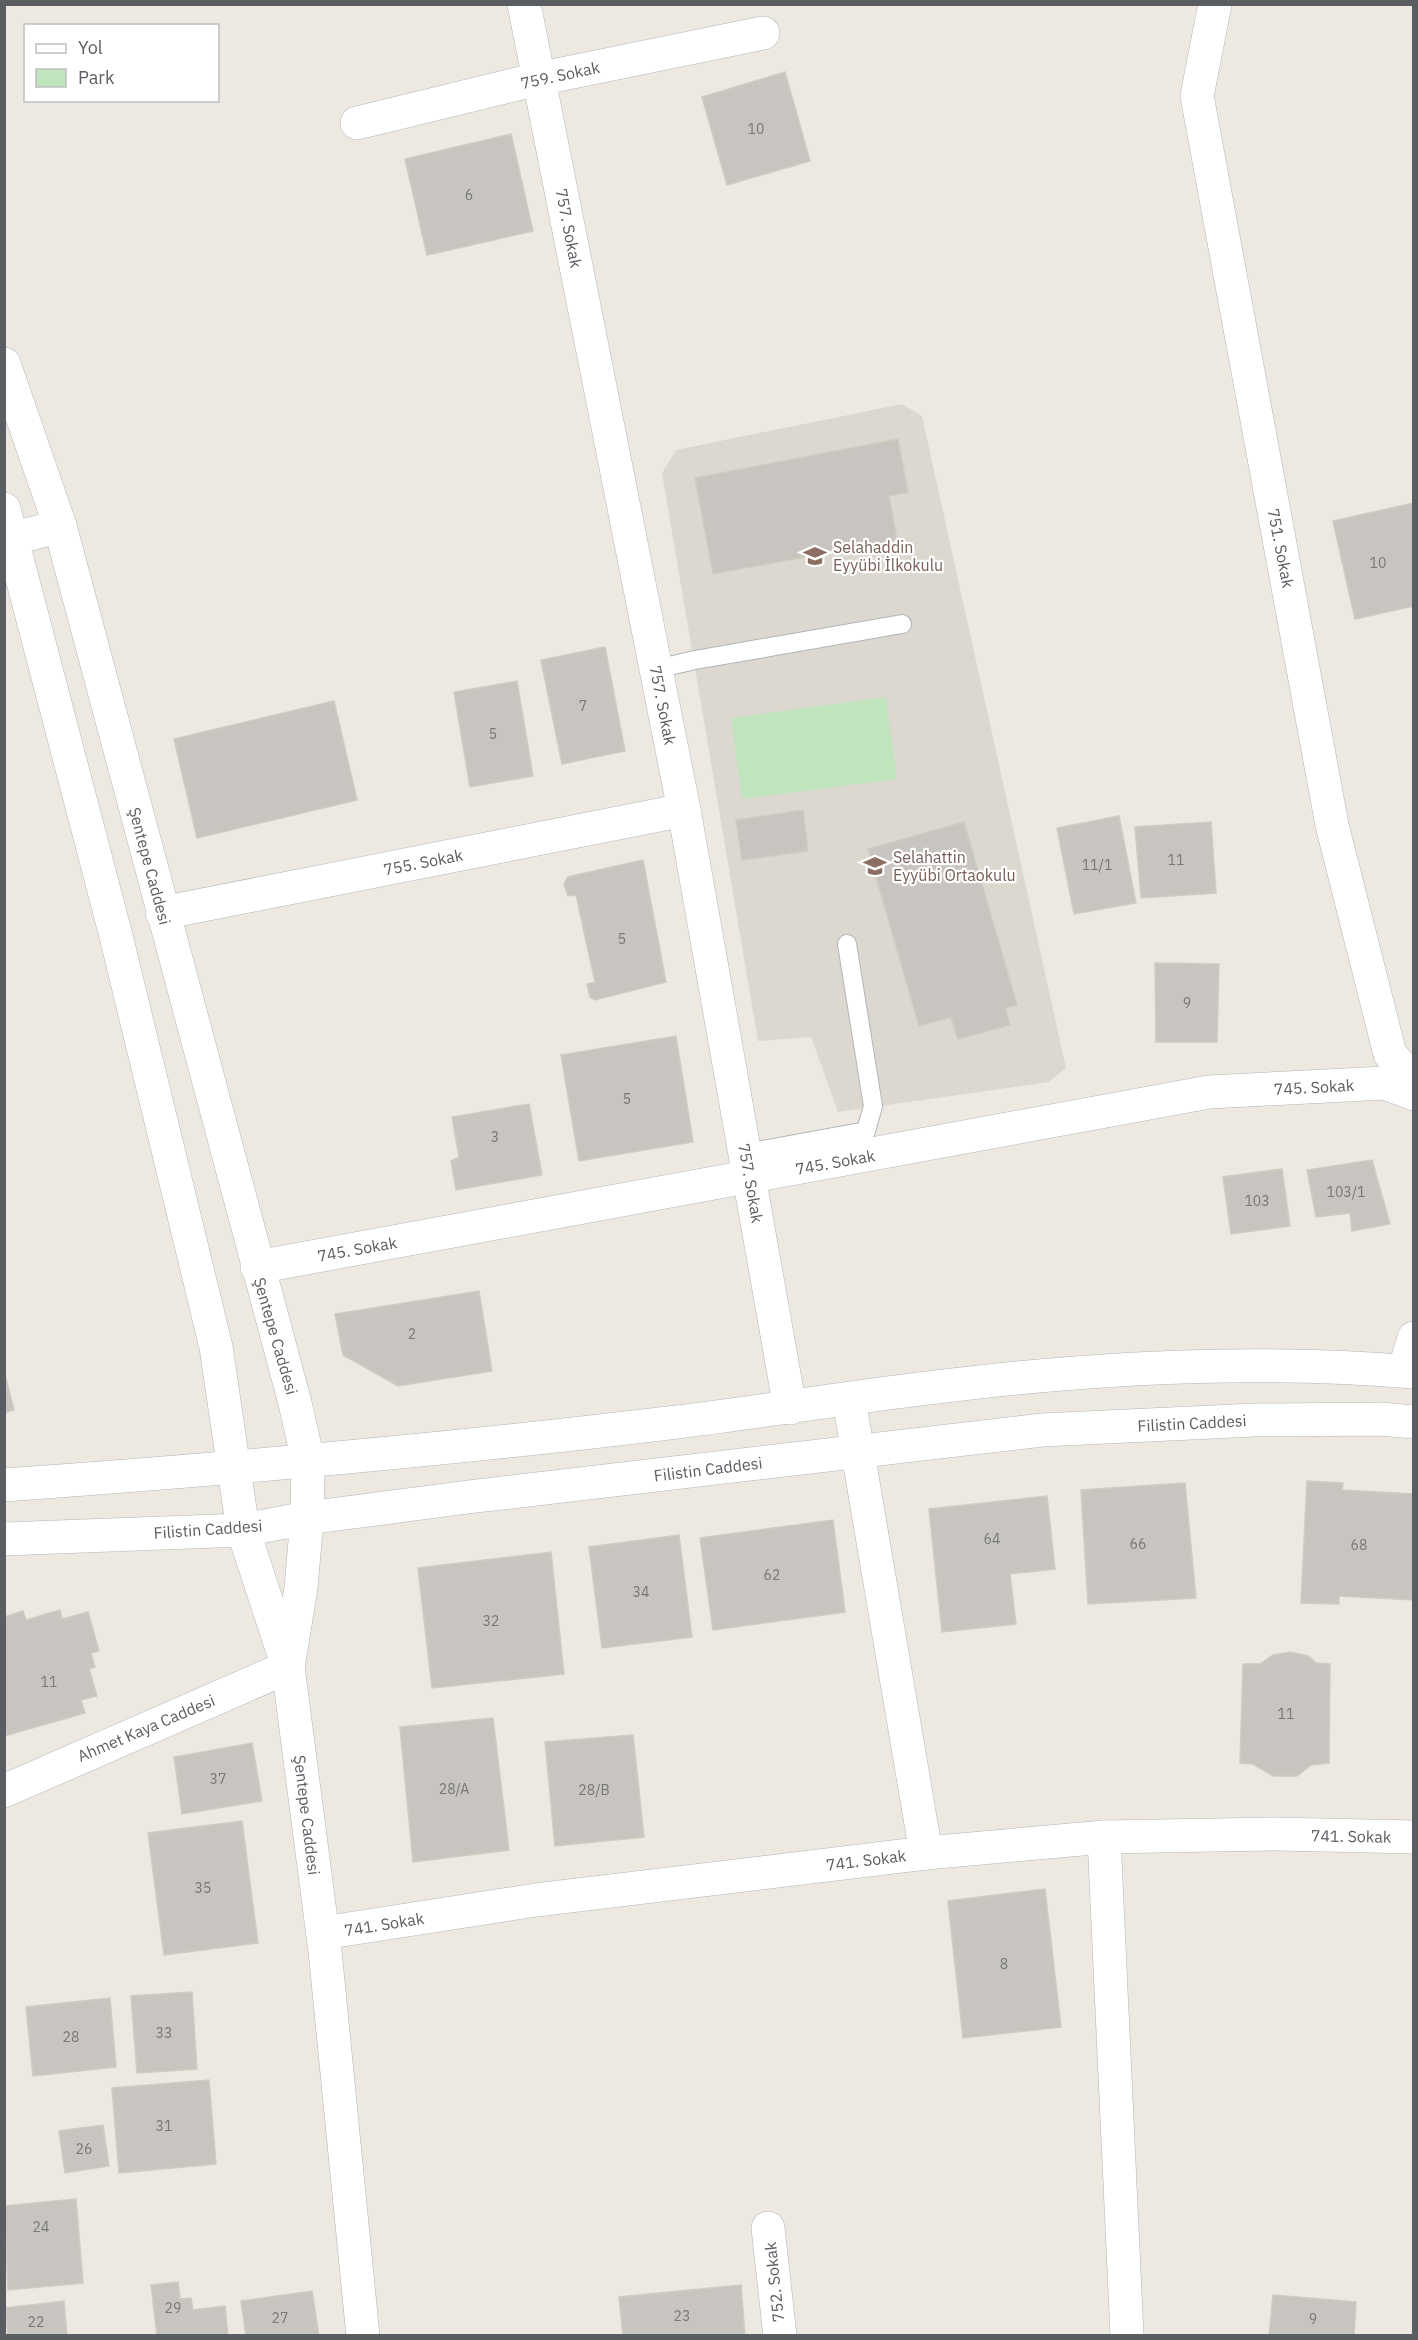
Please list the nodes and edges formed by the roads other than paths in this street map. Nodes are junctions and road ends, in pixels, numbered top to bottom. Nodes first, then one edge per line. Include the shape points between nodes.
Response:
1 (524, 4) edge
2 (1215, 4) edge
3 (763, 33) dead end
4 (538, 79) junction
5 (357, 123) dead end
6 (4, 364) edge
7 (60, 526) junction
8 (8, 530) edge
9 (902, 624) dead end
10 (657, 669) junction
11 (684, 810) junction
12 (162, 913) junction
13 (847, 944) dead end
14 (1413, 1081) edge
15 (1413, 1094) edge
16 (748, 1165) junction
17 (257, 1267) junction
18 (1413, 1338) edge
19 (1409, 1371) edge
20 (849, 1400) junction
21 (790, 1408) junction
22 (1413, 1422) edge
23 (858, 1451) junction
24 (308, 1460) junction
25 (234, 1468) junction
26 (4, 1485) edge
27 (307, 1518) junction
28 (243, 1530) junction
29 (4, 1539) edge
30 (288, 1667) junction
31 (4, 1791) edge
32 (1104, 1837) junction
33 (1413, 1837) edge
34 (926, 1853) junction
35 (323, 1933) junction
36 (768, 2228) dead end
37 (363, 2336) edge
38 (780, 2336) edge
39 (1127, 2336) edge

1 - 4 street, 757. Sokak
2 - 14 street, 751. Sokak via 1197,96 1199,108 1332,825 1390,1054
3 - 4 street, 759. Sokak
4 - 5 street, 759. Sokak
4 - 10 street, 757. Sokak
6 - 7 street, Şentepe Caddesi
7 - 8 street
7 - 12 street, Şentepe Caddesi
8 - 25 street via 116,936 216,1347
9 - 10 lane
10 - 11 street, 757. Sokak
11 - 12 street, 755. Sokak
11 - 16 street, 757. Sokak
12 - 17 street, Şentepe Caddesi
13 - 16 lane via 873,1106 866,1131
15 - 16 street, 745. Sokak via 1385,1083 1209,1092
16 - 17 street, 745. Sokak
16 - 21 street, 757. Sokak
17 - 24 street, Şentepe Caddesi
18 - 19 street
19 - 20 street via 1269,1364 1113,1370 945,1386
20 - 21 street
20 - 23 street
21 - 24 street
22 - 23 street, Filistin Caddesi via 1255,1420 1042,1430
23 - 27 street, Filistin Caddesi
23 - 34 street
24 - 25 street
24 - 27 street, Şentepe Caddesi
25 - 26 street
25 - 28 street
27 - 28 street, Filistin Caddesi
27 - 30 street, Şentepe Caddesi
28 - 29 street, Filistin Caddesi
28 - 30 street
30 - 31 street, Ahmet Kaya Caddesi
30 - 35 street, Şentepe Caddesi
32 - 33 street, 741. Sokak
32 - 34 street, 741. Sokak
32 - 39 street
34 - 35 street, 741. Sokak via 536,1900
35 - 37 street, Şentepe Caddesi
36 - 38 street, 752. Sokak

